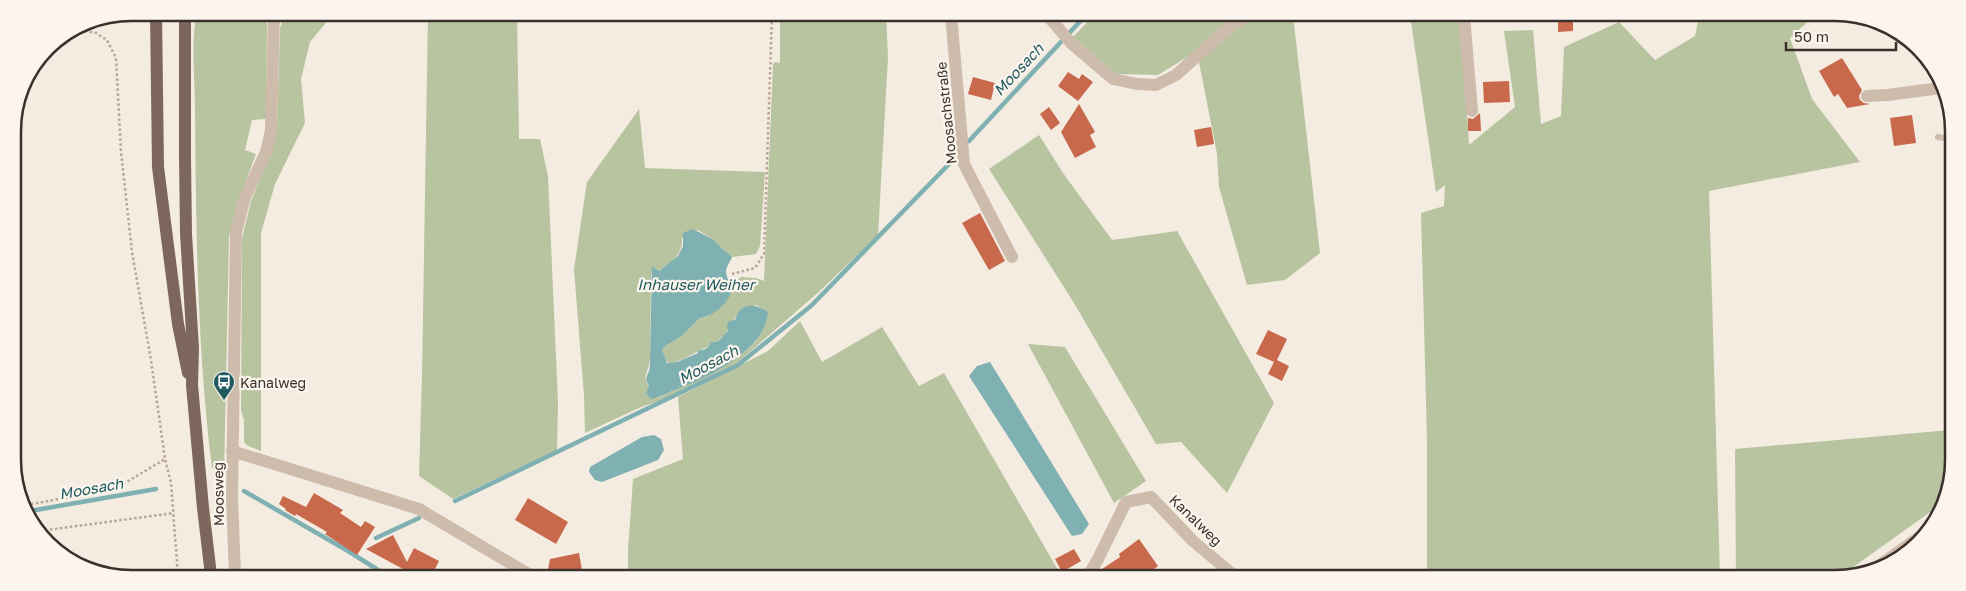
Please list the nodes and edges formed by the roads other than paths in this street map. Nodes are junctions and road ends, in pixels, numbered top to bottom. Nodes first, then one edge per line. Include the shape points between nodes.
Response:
1 (156, 21) edge
2 (185, 21) edge
3 (274, 21) edge
4 (952, 21) edge
5 (1052, 21) edge
6 (1239, 21) edge
7 (1464, 21) edge
8 (1936, 89) edge
9 (1867, 96) dead end
10 (1472, 111) dead end
11 (1938, 137) dead end
12 (1945, 138) edge
13 (1012, 257) dead end
14 (192, 385) junction
15 (232, 451) junction
16 (210, 570) edge
17 (235, 570) edge
18 (520, 570) edge
19 (1091, 570) edge
20 (1228, 570) edge

1 - 14 main road via 158,167 178,324
2 - 14 main road via 186,234
3 - 15 street, Moosweg via 271,131 266,152 245,198 236,232
4 - 13 street, Moosachstraße via 964,164
5 - 6 street via 1072,44 1113,79 1156,85 1176,75
7 - 10 street
8 - 9 street
11 - 12 lane
14 - 16 main road
15 - 17 street, Moosweg
15 - 18 street via 419,509
19 - 20 street, Kanalweg via 1126,502 1151,497

